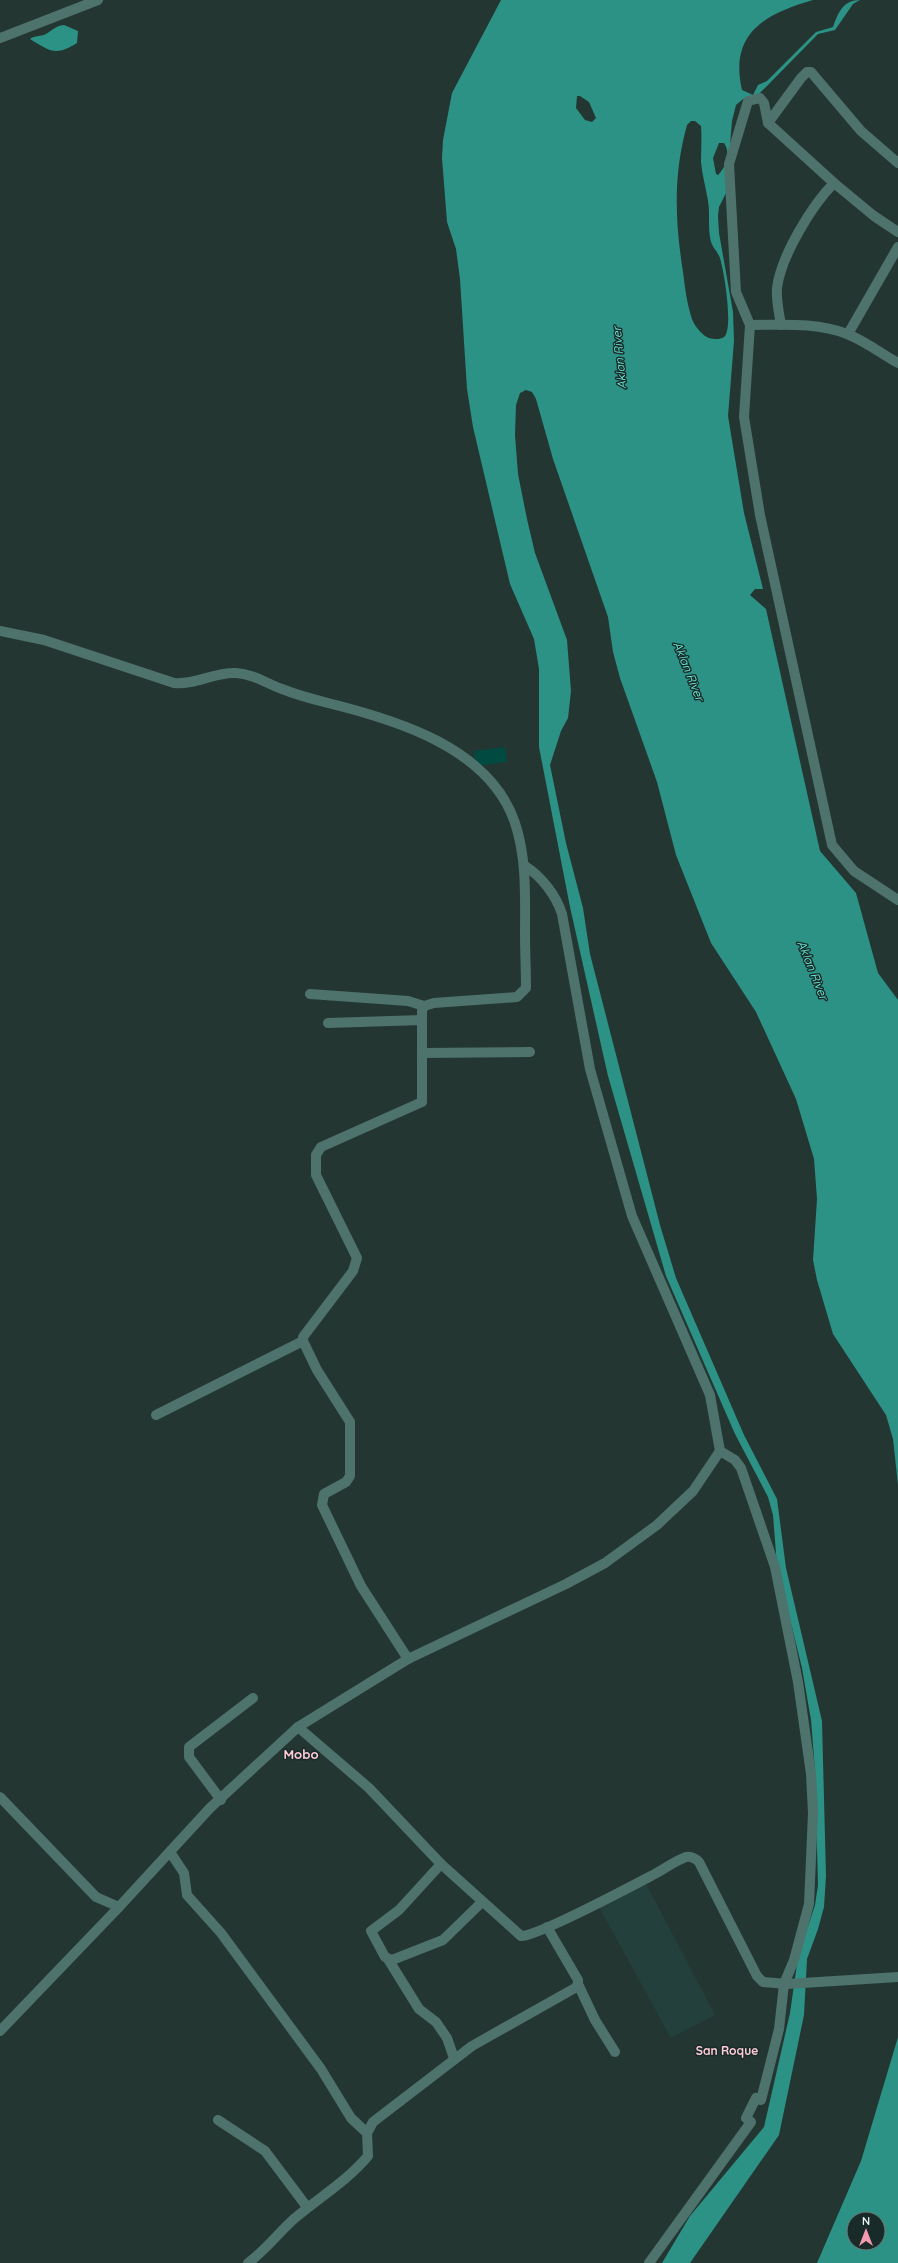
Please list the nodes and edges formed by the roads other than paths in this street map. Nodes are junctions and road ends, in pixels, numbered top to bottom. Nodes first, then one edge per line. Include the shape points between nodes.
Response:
1 (98, 0) edge
2 (0, 38) edge
3 (768, 123) junction
4 (898, 163) edge
5 (834, 183) junction
6 (898, 232) edge
7 (898, 248) edge
8 (750, 325) junction
9 (781, 325) junction
10 (848, 334) junction
11 (898, 363) edge
12 (0, 631) edge
13 (525, 866) junction
14 (898, 900) edge
15 (310, 994) dead end
16 (424, 1006) junction
17 (422, 1020) junction
18 (328, 1023) dead end
19 (530, 1052) dead end
20 (422, 1053) junction
21 (303, 1341) junction
22 (156, 1415) dead end
23 (720, 1450) junction
24 (408, 1659) junction
25 (253, 1698) dead end
26 (298, 1727) junction
27 (0, 1797) edge
28 (221, 1800) junction
29 (170, 1852) junction
30 (441, 1864) junction
31 (482, 1902) junction
32 (120, 1907) junction
33 (547, 1927) junction
34 (388, 1960) junction
35 (898, 1977) edge
36 (578, 1984) junction
37 (786, 1984) junction
38 (0, 2031) edge
39 (615, 2052) dead end
40 (454, 2058) junction
41 (218, 2120) dead end
42 (367, 2133) junction
43 (307, 2208) junction
44 (248, 2263) edge
45 (649, 2263) edge

1 - 2 street
3 - 4 street via 801,78 807,72 811,72 861,131
3 - 5 street
3 - 8 street via 764,103 760,98 748,101 729,164 736,292
5 - 6 street
5 - 9 street via 826,191 791,245 777,287
7 - 10 street
8 - 9 street
8 - 14 street via 744,417 760,515 832,845 854,871
9 - 10 street via 817,326
10 - 11 street
12 - 13 street via 44,640 167,681 184,684 225,673 249,675 301,696 375,714 439,740 490,778 498,789 516,824
13 - 16 street via 526,982 523,993 517,998 434,1003
13 - 23 street via 535,872 558,903 562,914 590,1069 632,1216 710,1395
15 - 16 street via 408,1001
16 - 17 street
17 - 18 street
17 - 20 street
19 - 20 street
20 - 21 street via 422,1102 329,1142 321,1147 316,1155 316,1175 357,1262 354,1272 303,1337
21 - 22 street
21 - 24 street via 351,1427 350,1476 346,1482 324,1494 322,1505 362,1586
23 - 24 street via 693,1491 657,1525 605,1563
23 - 37 street via 742,1468 774,1567 798,1682 810,1774 813,1813 810,1894
24 - 26 street
25 - 28 street via 189,1747 189,1757
26 - 28 street
26 - 30 street via 369,1788
27 - 32 street via 96,1897
28 - 29 street via 210,1808
29 - 32 street
29 - 42 street via 184,1873 187,1895 221,1933 321,2069 352,2118
30 - 31 street
30 - 34 street via 399,1910 371,1931
31 - 33 street via 521,1936
31 - 34 street via 443,1940 411,1954
32 - 38 street
33 - 36 street
33 - 37 street via 686,1857 693,1857 700,1862 757,1976 763,1982
34 - 40 street via 419,2009 436,2022 448,2038
35 - 37 street
36 - 39 street via 595,2020
36 - 40 street
37 - 45 street via 779,2029 761,2100 756,2098 746,2118 751,2122
40 - 42 street via 373,2122
41 - 43 street via 265,2151
42 - 43 street via 368,2156 357,2169
43 - 44 street

